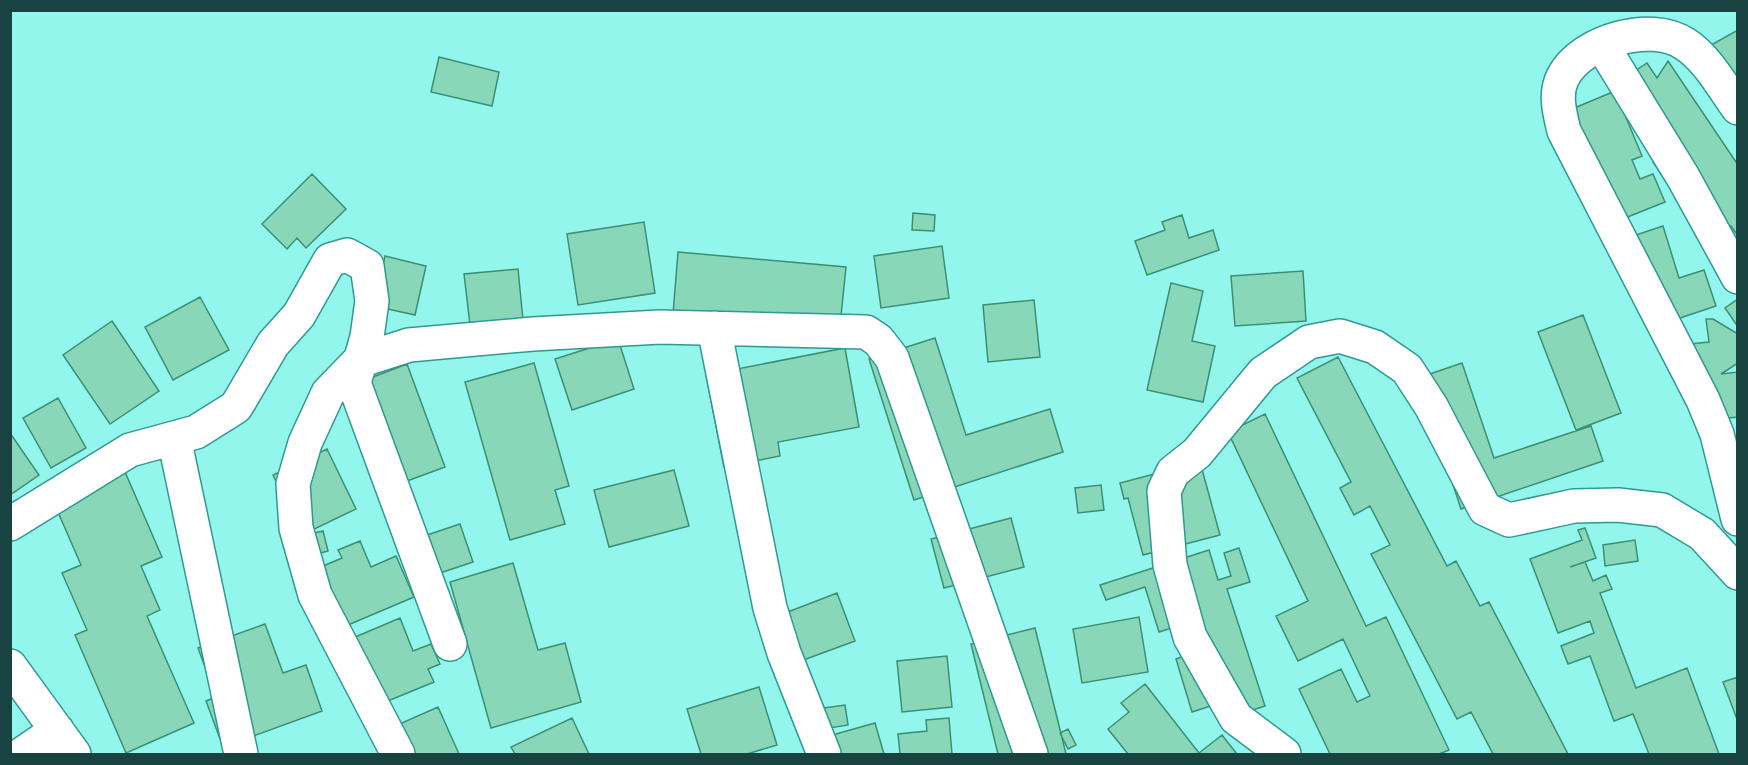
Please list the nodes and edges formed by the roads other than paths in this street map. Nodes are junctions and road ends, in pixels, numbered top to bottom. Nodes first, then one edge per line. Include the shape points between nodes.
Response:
1 (1602, 45) junction
2 (1737, 108) edge
3 (1737, 277) edge
4 (714, 328) junction
5 (359, 361) junction
6 (174, 438) junction
7 (1737, 519) edge
8 (10, 524) edge
9 (1737, 573) edge
10 (450, 644) dead end
11 (10, 666) edge
12 (65, 742) edge
13 (22, 754) edge
14 (241, 754) edge
15 (398, 754) edge
16 (824, 754) edge
17 (1031, 754) edge
18 (1284, 754) edge

1 - 2 street via 1649,33 1684,43 1707,65
1 - 3 street via 1683,177
1 - 7 street via 1579,57 1562,78 1557,103 1564,131 1703,400 1717,434
4 - 5 street via 660,327 409,345
4 - 16 street via 770,608
4 - 17 street via 866,332 892,358
5 - 6 street via 372,302 367,266 347,255 330,260 299,315 273,344 236,406 196,432
5 - 10 street via 354,382
5 - 15 street via 328,393 305,443 293,484 296,528 315,595
6 - 8 street via 130,450
6 - 14 street
9 - 18 street via 1702,534 1662,510 1574,506 1509,520 1485,509 1407,369 1376,347 1340,336 1309,342 1263,374 1197,453 1173,472 1164,491 1170,565 1190,637 1236,717
11 - 12 street
12 - 13 street

